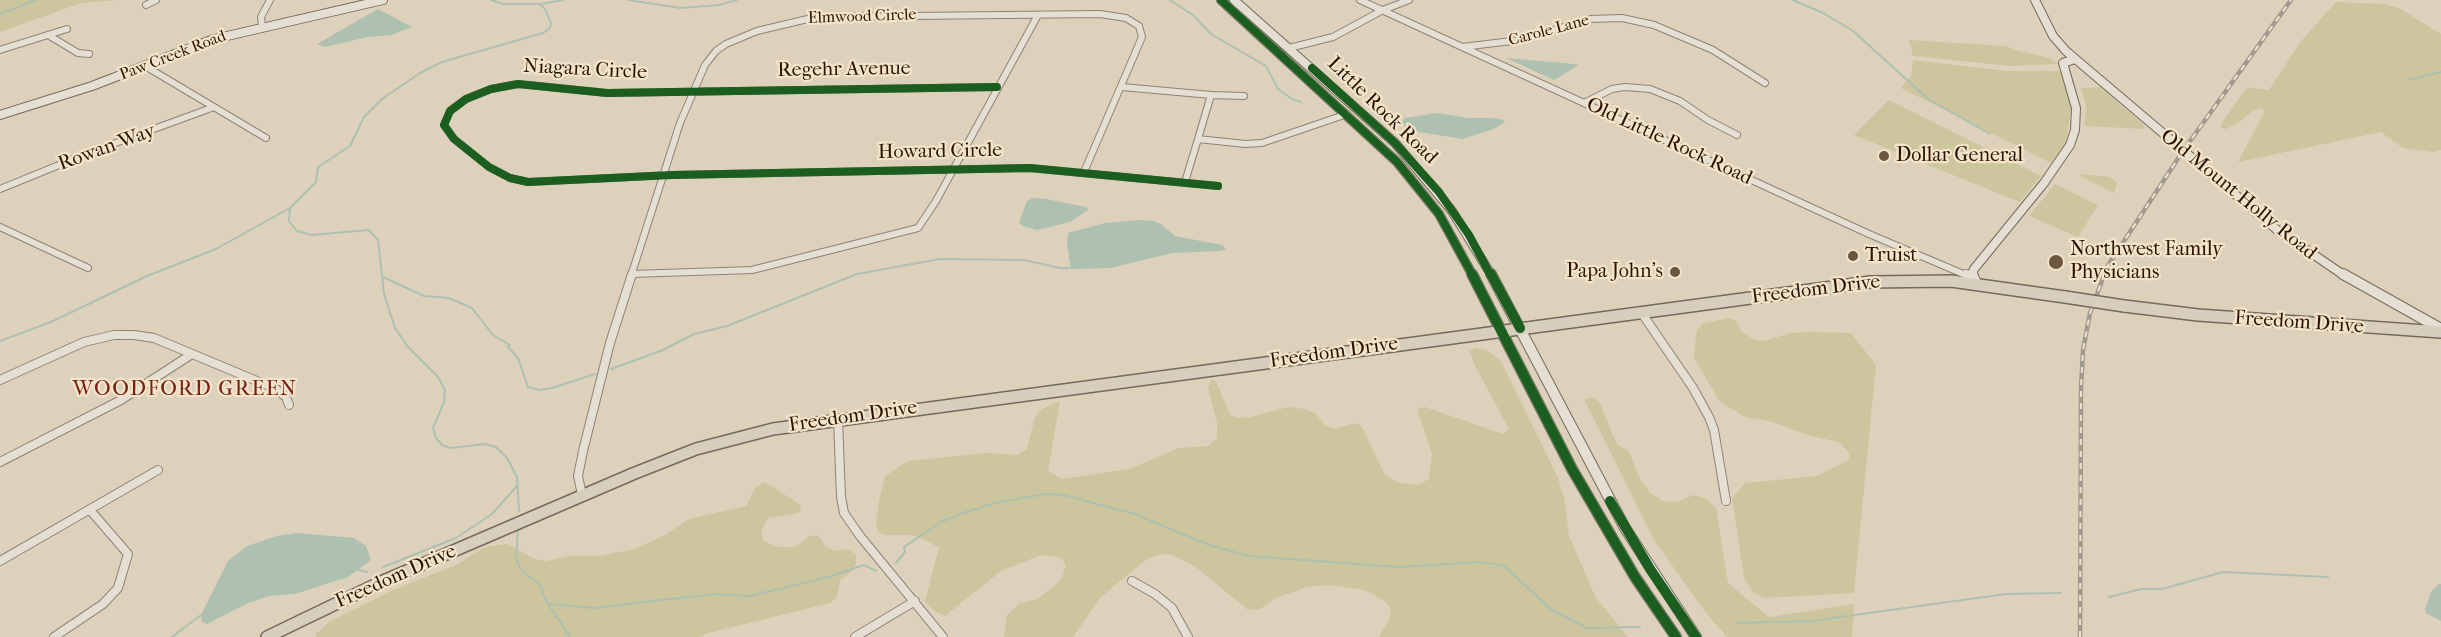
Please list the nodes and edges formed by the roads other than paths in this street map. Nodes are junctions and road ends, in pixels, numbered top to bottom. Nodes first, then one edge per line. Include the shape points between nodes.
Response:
1 (156, 0) edge
2 (270, 0) edge
3 (383, 0) edge
4 (1221, 0) edge
5 (1234, 0) edge
6 (1360, 0) edge
7 (1409, 0) edge
8 (2035, 0) edge
9 (146, 5) dead end
10 (1383, 10) junction
11 (1038, 15) junction
12 (262, 26) junction
13 (66, 29) dead end
14 (48, 35) junction
15 (2053, 36) junction
16 (1462, 46) junction
17 (1289, 48) junction
18 (0, 50) edge
19 (89, 54) dead end
20 (2075, 59) junction
21 (2063, 63) junction
22 (145, 66) junction
23 (1765, 83) dead end
24 (997, 87) junction
25 (1122, 87) junction
26 (692, 90) junction
27 (1211, 95) junction
28 (1244, 96) dead end
29 (1584, 103) junction
30 (214, 107) junction
31 (1347, 114) junction
32 (0, 115) edge
33 (1737, 135) dead end
34 (266, 138) dead end
35 (1198, 140) junction
36 (952, 171) junction
37 (1084, 172) junction
38 (663, 175) junction
39 (1185, 182) junction
40 (1218, 186) dead end
41 (0, 189) edge
42 (0, 227) edge
43 (88, 268) dead end
44 (632, 274) junction
45 (1976, 283) junction
46 (1641, 312) junction
47 (1520, 328) junction
48 (1501, 331) junction
49 (2441, 331) edge
50 (192, 354) junction
51 (0, 380) edge
52 (289, 405) dead end
53 (838, 419) junction
54 (0, 462) edge
55 (158, 470) dead end
56 (582, 495) junction
57 (1726, 501) dead end
58 (90, 510) junction
59 (0, 561) edge
60 (1132, 580) dead end
61 (915, 602) junction
62 (54, 637) edge
63 (267, 637) edge
64 (855, 637) edge
65 (943, 637) edge
66 (1188, 637) edge
67 (1676, 637) edge
68 (1696, 637) edge

1 - 9 street
2 - 12 street via 261,16
3 - 12 main road, Paw Creek Road
4 - 31 main road, Little Rock Road
5 - 17 main road, Little Rock Road
6 - 10 street, Old Little Rock Road
7 - 10 street
8 - 15 main road
10 - 16 street, Old Little Rock Road
10 - 17 street via 1333,38
11 - 24 street
11 - 25 street, Elmwood Circle via 1109,15 1126,18 1139,26 1142,37
11 - 26 street, Elmwood Circle via 841,15 798,20 749,33 719,48
12 - 22 main road, Paw Creek Road via 205,42
13 - 14 street
14 - 18 street
14 - 19 street via 78,53
15 - 20 main road, Old Mount Holly Road
15 - 21 main road
16 - 23 street, Carole Lane via 1513,42 1591,19 1622,18 1653,25 1713,50
16 - 29 street, Old Little Rock Road
17 - 47 main road, Little Rock Road via 1395,143 1439,192 1469,236
20 - 21 main road
20 - 49 main road, Old Mount Holly Road via 2301,248
21 - 45 main road via 2075,100 2073,139 2061,161 1974,269
22 - 30 street
22 - 32 main road, Paw Creek Road
24 - 26 street, Regehr Avenue
24 - 36 street
25 - 27 street
25 - 37 street, Elmwood Circle
26 - 38 street, Elmwood Circle
26 - 38 street, Niagara Circle via 607,93 508,85 466,99 445,119 445,127 454,139 489,167 516,179 560,183
27 - 28 street
27 - 35 street
29 - 33 street via 1612,89 1650,89 1680,101
29 - 45 street, Old Little Rock Road via 1869,234 1963,272
30 - 34 street
30 - 41 street, Rowan Way
31 - 35 street via 1262,143
31 - 48 main road, Little Rock Road via 1397,162 1433,206
35 - 39 street
36 - 37 street, Howard Circle via 1037,168
36 - 38 street, Howard Circle
36 - 44 street via 924,222 911,231 752,270
37 - 39 street, Howard Circle
38 - 44 street, Elmwood Circle
39 - 40 street, Howard Circle
42 - 43 street
44 - 56 street, Elmwood Circle via 583,451 578,476
45 - 46 main road, Freedom Drive via 1870,282
45 - 49 main road, Freedom Drive, bridge via 2198,315
46 - 47 main road, Freedom Drive
46 - 57 street via 1709,417
47 - 48 main road, Freedom Drive
47 - 68 main road, Little Rock Road via 1625,528
48 - 53 main road, Freedom Drive
48 - 67 main road, Little Rock Road via 1572,469 1635,577
50 - 51 street via 146,336 114,335 76,345
50 - 52 street via 276,388
50 - 54 street via 121,400
53 - 56 main road, Freedom Drive via 729,440 677,456
53 - 61 street via 844,513
55 - 58 street
56 - 63 main road, Freedom Drive via 381,582
58 - 59 street
58 - 62 street via 128,554 118,588 103,604
60 - 66 street via 1172,608
61 - 64 street
61 - 65 street

